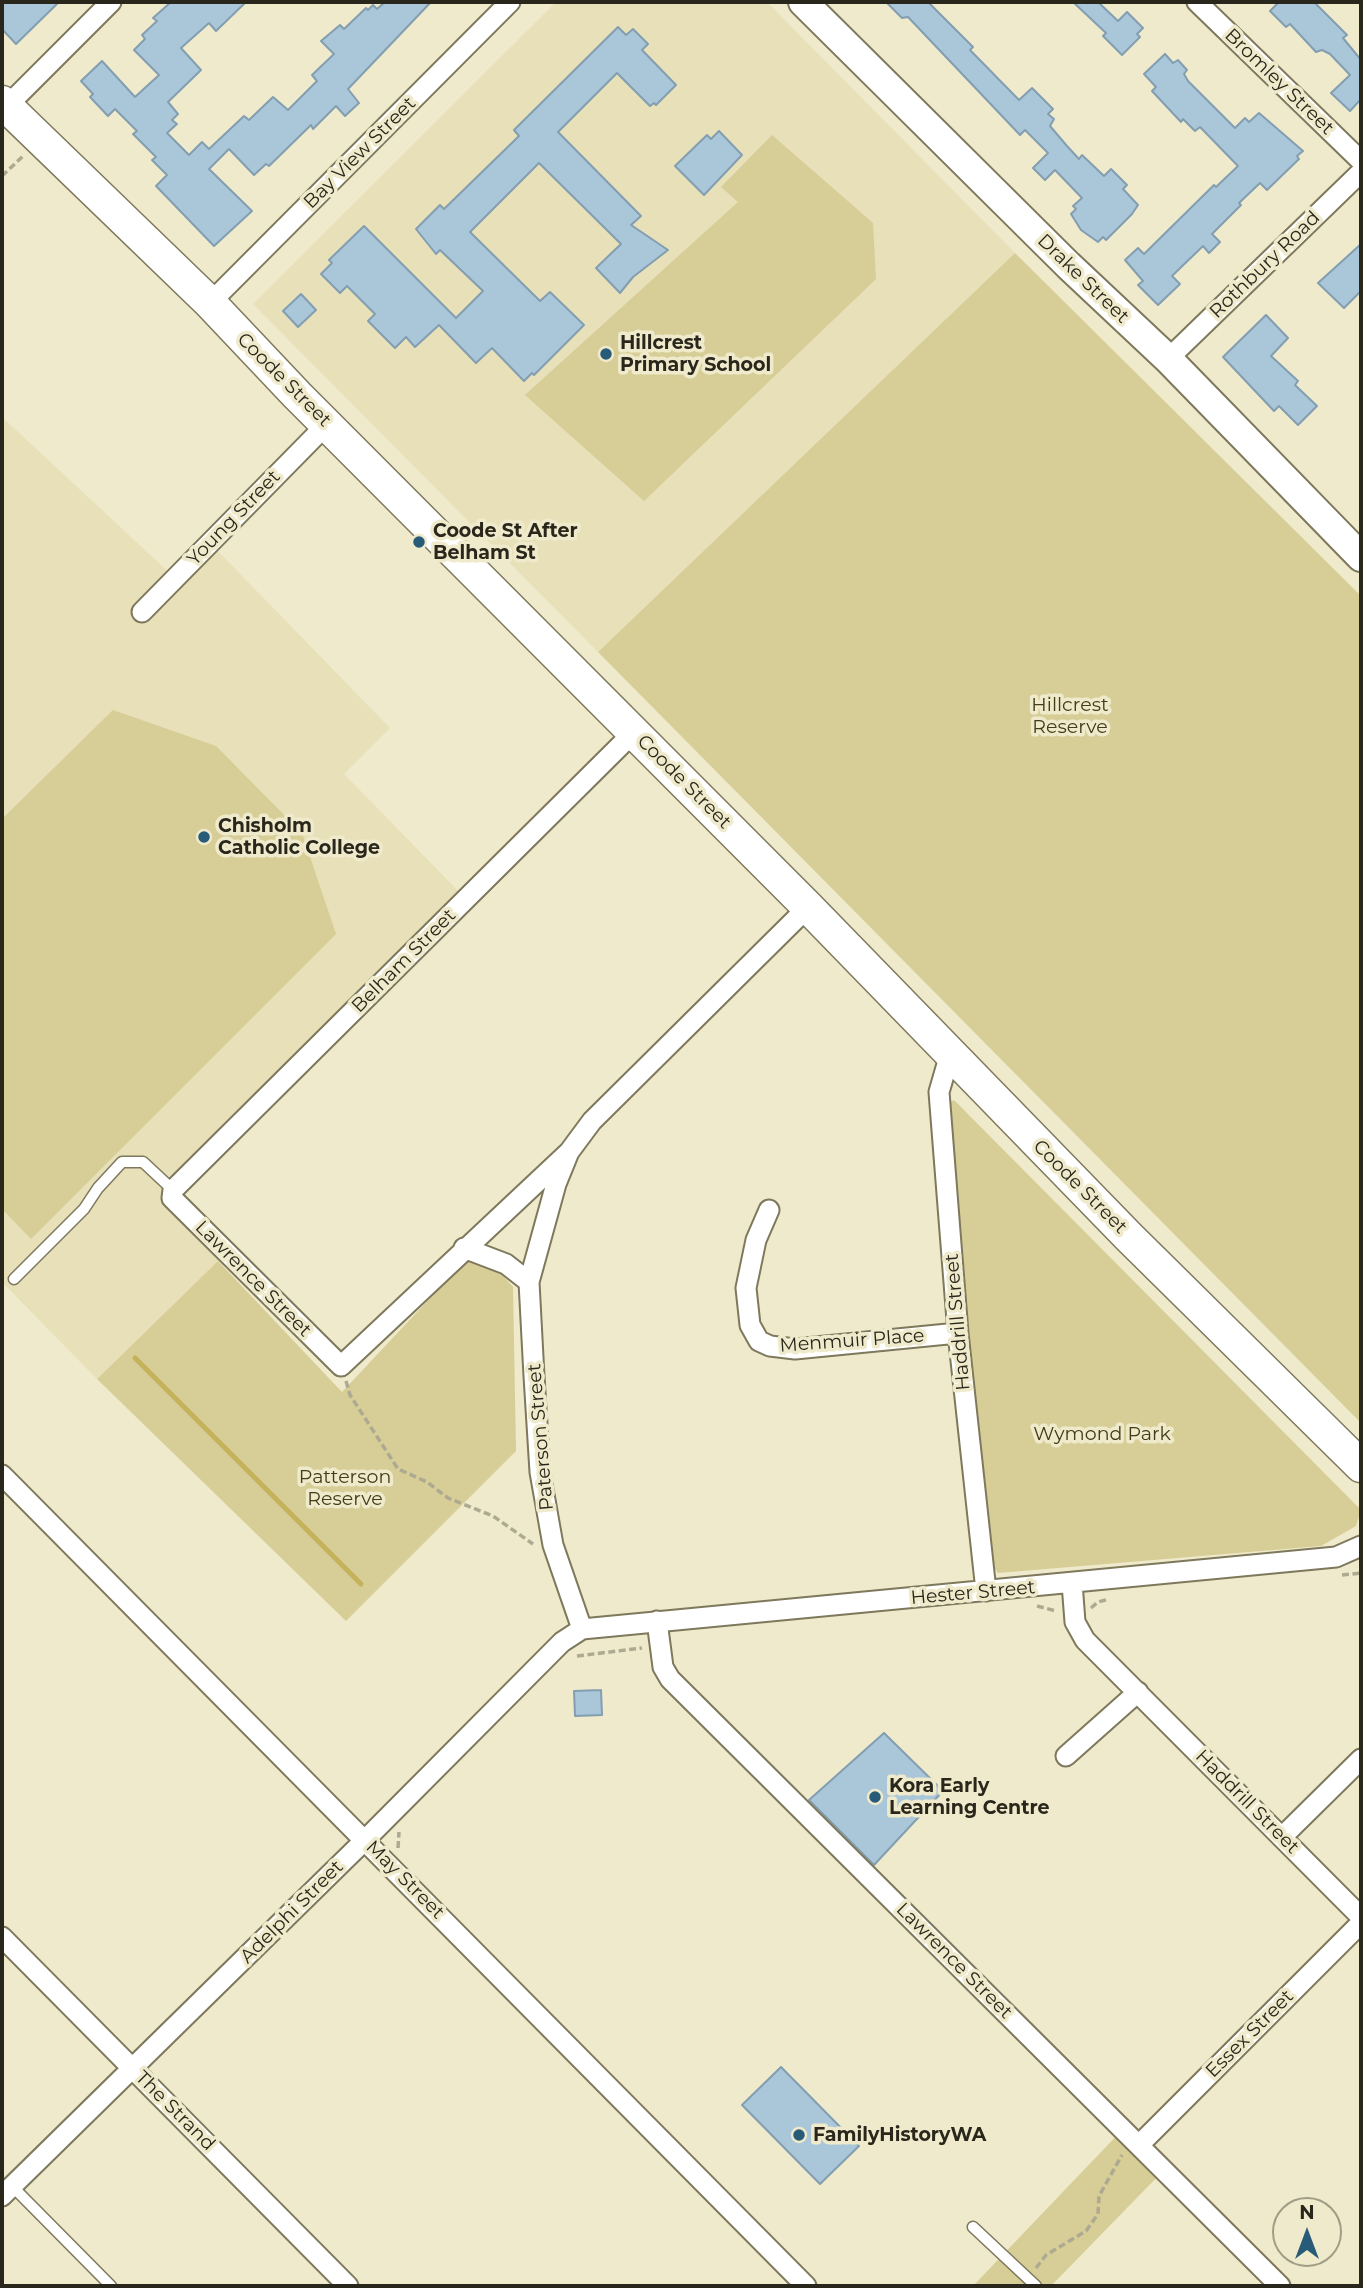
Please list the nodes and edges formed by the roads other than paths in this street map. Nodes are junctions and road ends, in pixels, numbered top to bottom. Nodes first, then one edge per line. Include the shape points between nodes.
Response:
1 (111, 2) edge
2 (510, 2) edge
3 (803, 2) edge
4 (1197, 2) edge
5 (4, 105) edge
6 (1361, 161) edge
7 (1361, 172) edge
8 (210, 303) junction
9 (1168, 359) junction
10 (327, 424) junction
11 (1361, 557) edge
12 (142, 612) dead end
13 (634, 732) junction
14 (808, 907) junction
15 (950, 1054) junction
16 (569, 1152) junction
17 (173, 1190) junction
18 (769, 1210) dead end
19 (464, 1248) junction
20 (15, 1279) dead end
21 (529, 1282) junction
22 (958, 1333) junction
23 (341, 1366) joint
24 (1361, 1466) edge
25 (2, 1475) edge
26 (1361, 1546) edge
27 (1072, 1584) junction
28 (986, 1591) junction
29 (657, 1621) junction
30 (582, 1629) junction
31 (1138, 1692) junction
32 (1066, 1756) dead end
33 (1361, 1759) edge
34 (1282, 1837) junction
35 (366, 1839) junction
36 (1361, 1917) edge
37 (1361, 1923) edge
38 (2, 1937) edge
39 (134, 2068) junction
40 (1135, 2141) junction
41 (7, 2191) edge
42 (973, 2227) dead end
43 (1028, 2284) edge
44 (111, 2286) edge
45 (348, 2286) edge
46 (806, 2286) edge
47 (1280, 2286) edge

1 - 5 street
2 - 8 street, Bay View Street
3 - 9 street, Drake Street
4 - 6 street, Bromley Street
5 - 8 main road, Coode Street
7 - 9 street, Rothbury Road
8 - 10 main road, Coode Street
9 - 11 street, Drake Street
10 - 12 street, Young Street
10 - 13 main road, Coode Street
13 - 14 main road, Coode Street
13 - 17 street, Belham Street
14 - 15 main road, Coode Street
14 - 16 street, Paterson Street via 592,1121
15 - 22 street, Haddrill Street via 939,1092
15 - 24 main road, Coode Street
16 - 19 street, Paterson Street
16 - 21 street, Paterson Street
17 - 20 lane via 143,1163 122,1163
17 - 23 street, Lawrence Street via 172,1198
18 - 22 street, Menmuir Place via 756,1240 746,1288 750,1325 759,1341 795,1349
19 - 21 street via 506,1264
19 - 23 street, Paterson Street
21 - 30 street, Paterson Street via 540,1472 553,1545
22 - 28 street, Haddrill Street
25 - 35 street, May Street
26 - 27 street, Hester Street via 1336,1557
27 - 28 street, Hester Street
27 - 31 street, Haddrill Street via 1079,1631
28 - 29 street, Hester Street
29 - 30 street, Hester Street
29 - 40 street, Lawrence Street via 663,1667 670,1679
30 - 35 street, Adelphi Street via 562,1642
31 - 32 street
31 - 34 street, Haddrill Street
33 - 34 street
34 - 36 street, Haddrill Street
35 - 39 street, Adelphi Street
35 - 46 street, May Street
37 - 40 street, Essex Street
38 - 39 street, The Strand
39 - 41 street, Adelphi Street
39 - 45 street, The Strand
40 - 47 street, Lawrence Street
41 - 44 lane
42 - 43 lane

